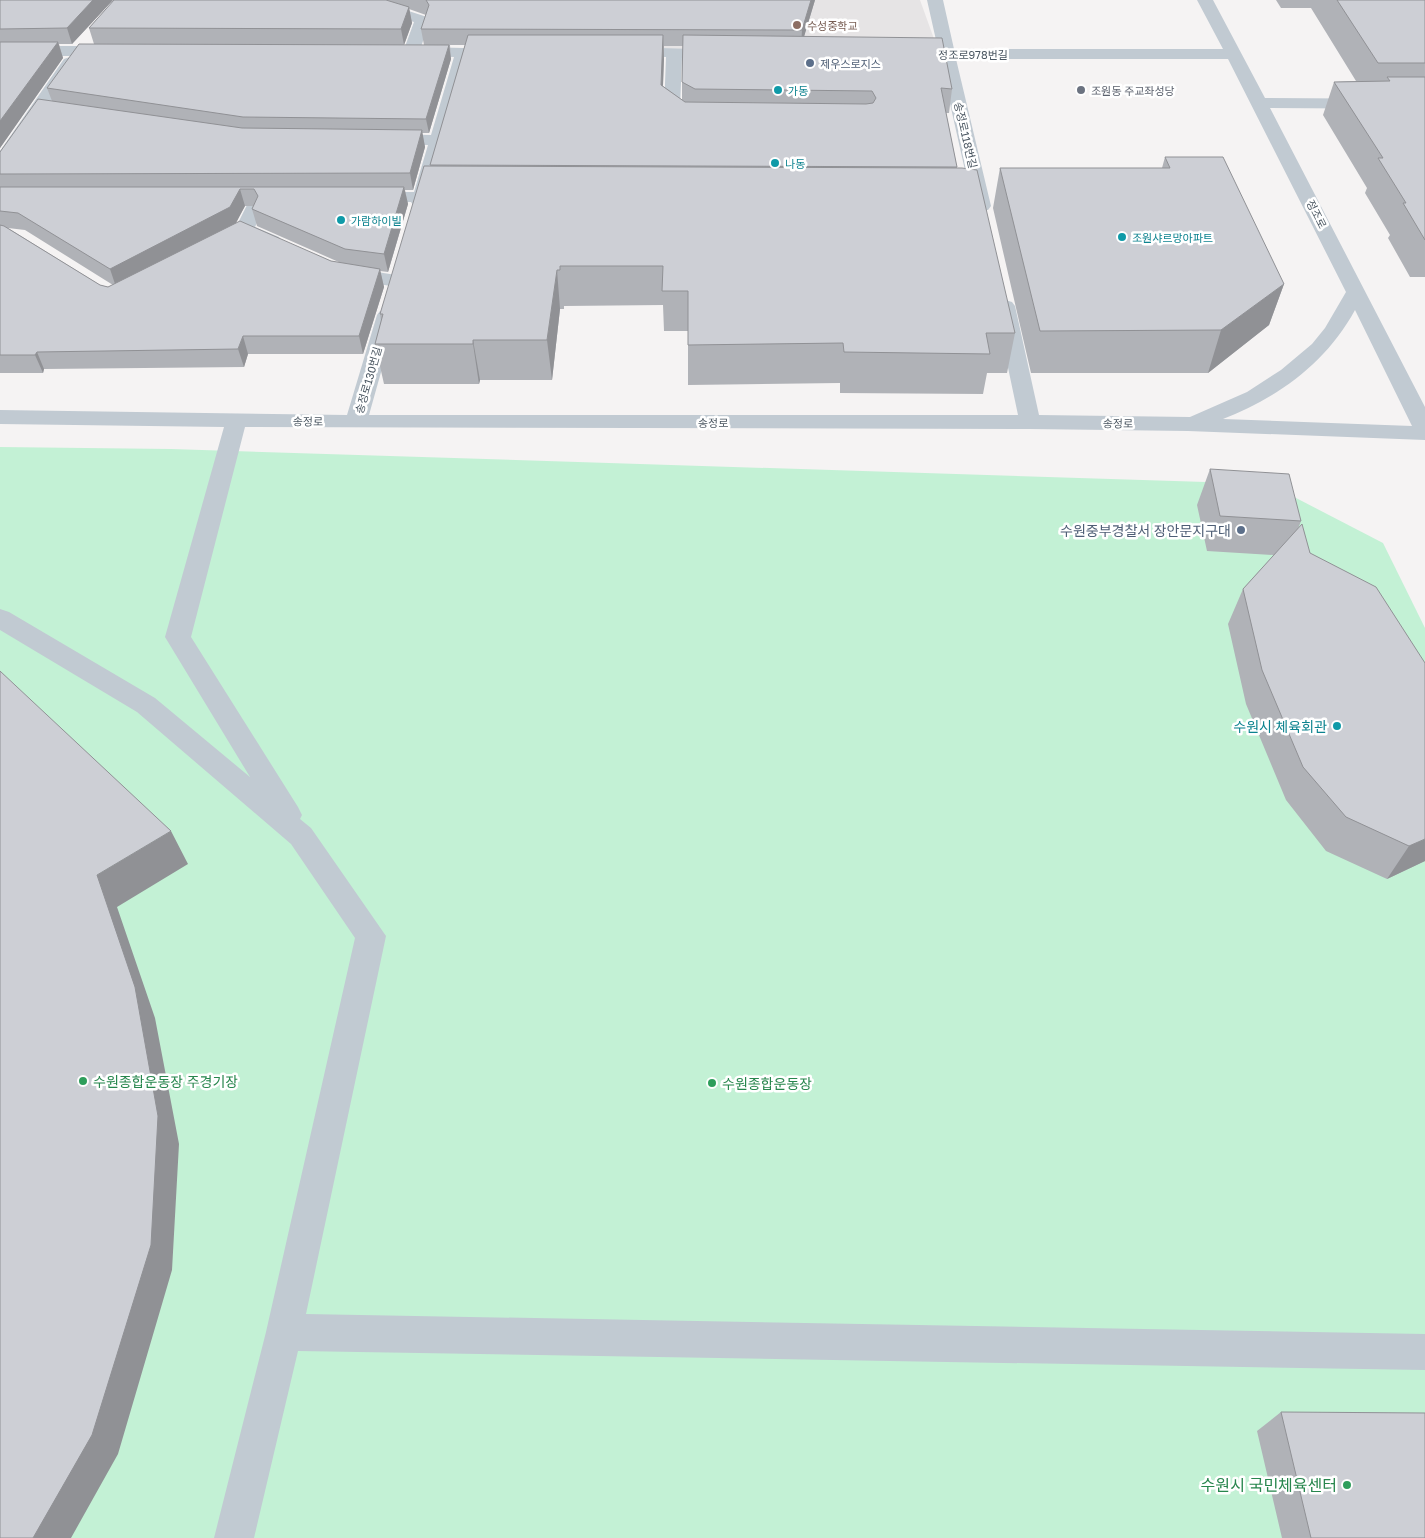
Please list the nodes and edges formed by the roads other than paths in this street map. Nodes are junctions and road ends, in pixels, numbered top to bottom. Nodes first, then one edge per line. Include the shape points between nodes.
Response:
1 (323, 0) edge
2 (935, 0) edge
3 (1205, 0) edge
4 (91, 36) edge
5 (0, 50) edge
6 (78, 51) junction
7 (127, 51) edge
8 (392, 52) edge
9 (411, 52) junction
10 (463, 52) junction
11 (513, 52) edge
12 (613, 52) edge
13 (674, 53) junction
14 (732, 53) edge
15 (888, 54) edge
16 (947, 54) junction
17 (1234, 54) junction
18 (1260, 103) junction
19 (1425, 104) edge
20 (39, 108) junction
21 (59, 111) edge
22 (711, 121) edge
23 (370, 139) edge
24 (437, 140) junction
25 (0, 164) edge
26 (241, 197) edge
27 (355, 197) edge
28 (421, 197) junction
29 (470, 197) edge
30 (962, 200) edge
31 (981, 200) junction
32 (416, 216) edge
33 (986, 219) edge
34 (244, 229) junction
35 (227, 238) edge
36 (289, 249) edge
37 (402, 263) edge
38 (325, 265) edge
39 (396, 282) junction
40 (1000, 287) edge
41 (1356, 292) junction
42 (0, 417) edge
43 (236, 420) junction
44 (356, 422) junction
45 (1030, 422) junction
46 (1188, 424) junction
47 (1425, 429) edge
48 (1425, 433) edge
49 (0, 618) edge
50 (301, 836) junction
51 (284, 1332) junction
52 (1425, 1352) edge
53 (234, 1538) edge

1 - 9 street via 369,3 422,20
2 - 16 street, 송정로118번길
3 - 17 street, 정조로
4 - 6 street
5 - 6 street
6 - 7 street
6 - 20 street
8 - 9 street
9 - 10 street
10 - 11 street
10 - 24 street
12 - 13 street
13 - 14 street
13 - 22 street via 672,110 692,121
15 - 16 street, 정조로978번길
16 - 17 street, 정조로978번길
16 - 31 street, 송정로118번길
17 - 18 street, 정조로
18 - 19 street
18 - 41 street, 정조로
20 - 21 street
20 - 25 street
23 - 24 street
24 - 28 street
26 - 34 street via 270,197
27 - 28 street
28 - 29 street
28 - 32 street
30 - 31 street
31 - 33 street, 송정로118번길
34 - 35 street
34 - 36 street
37 - 39 street, 송정로130번길
38 - 39 street via 343,273
39 - 44 street, 송정로130번길
40 - 45 street
41 - 46 street via 1332,332 1305,362 1271,388 1229,409
41 - 47 street, 정조로
42 - 43 street, 송정로
43 - 44 street, 송정로
43 - 50 street via 178,637
44 - 45 street, 송정로
45 - 46 street, 송정로
46 - 48 street, 송정로
49 - 50 street via 146,705
50 - 51 street via 371,936
51 - 52 street
51 - 53 street

